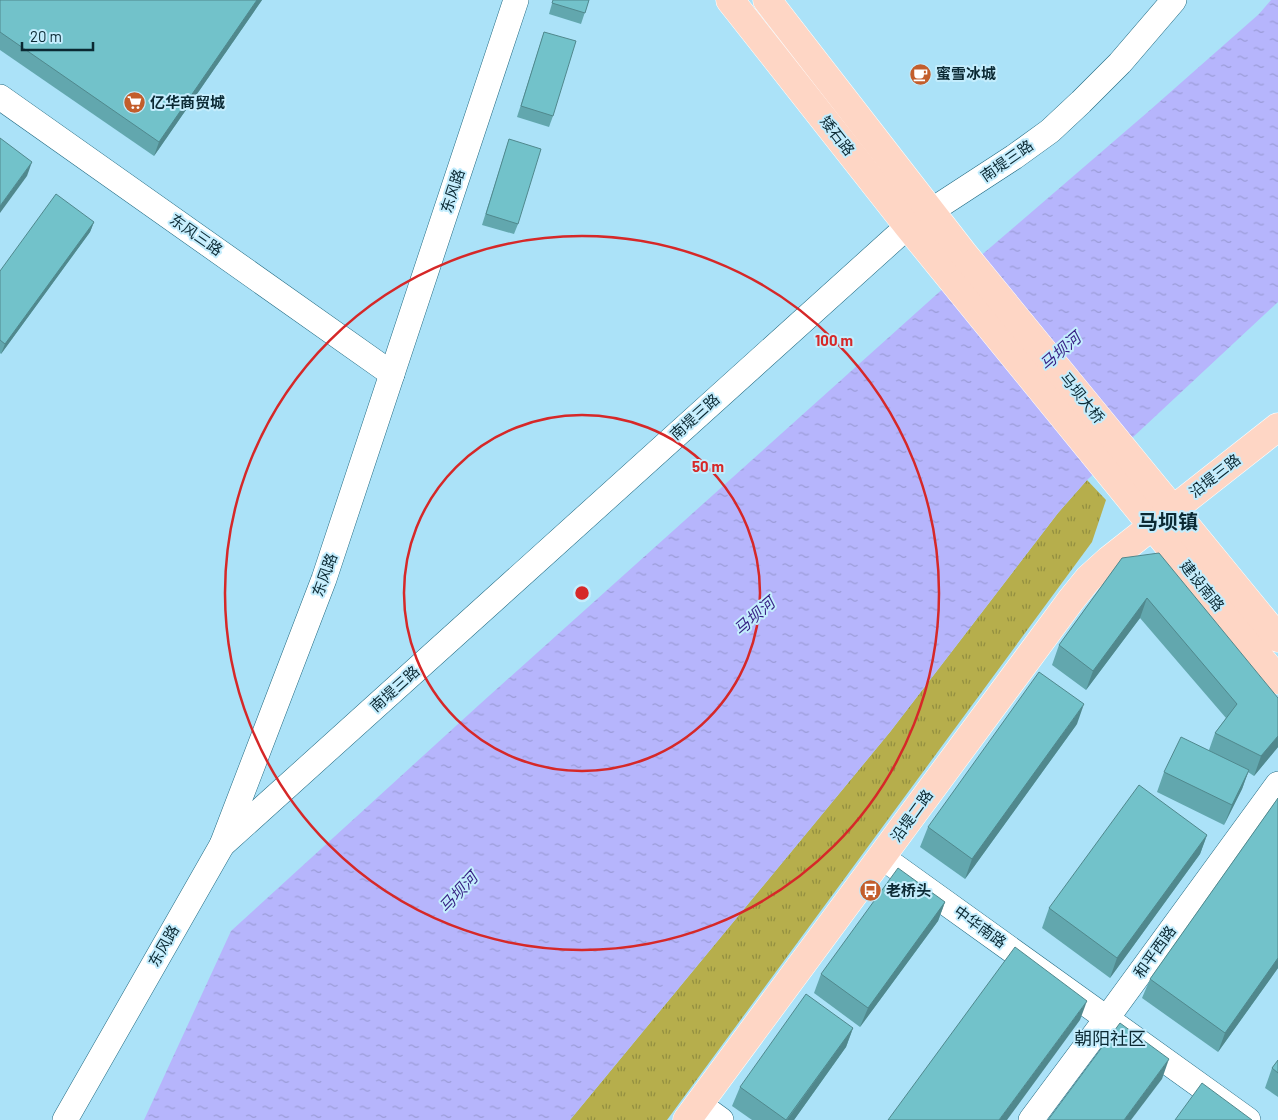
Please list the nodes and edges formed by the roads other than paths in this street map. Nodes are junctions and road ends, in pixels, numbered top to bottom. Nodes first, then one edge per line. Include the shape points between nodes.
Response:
1 (516, 0) edge
2 (730, 0) edge
3 (767, 0) edge
4 (1174, 0) edge
5 (0, 97) edge
6 (930, 211) junction
7 (908, 226) junction
8 (954, 262) junction
9 (392, 374) junction
10 (1278, 427) edge
11 (1134, 483) joint
12 (1162, 517) junction
13 (1278, 638) edge
14 (1278, 680) edge
15 (1278, 784) edge
16 (222, 844) junction
17 (882, 857) junction
18 (1107, 1018) junction
19 (693, 1112) edge
20 (65, 1120) edge
21 (721, 1120) edge
22 (1031, 1120) edge
23 (1248, 1120) edge

1 - 9 street, 东风路
2 - 7 main road, 矮石路
3 - 6 main road, 矮石路
4 - 6 street, 南堤三路 via 1120,63 1050,131
5 - 9 street, 东风三路
6 - 7 street, 南堤三路
6 - 8 main road, 矮石路
7 - 8 main road, 矮石路
7 - 16 street, 南堤三路
8 - 11 main road, 马坝大桥
9 - 16 street, 东风路 via 324,579
10 - 12 main road, 沿堤三路
11 - 12 main road, 建设南路
12 - 13 main road, 建设南路
12 - 14 main road, 建设南路
12 - 17 main road, 沿堤二路 via 1109,560 1070,600
15 - 18 street, 和平西路
16 - 20 street, 东风路
17 - 18 street, 中华南路
17 - 19 main road, 沿堤二路
18 - 22 street, 和平西路
18 - 23 street, 中华南路
19 - 21 street

